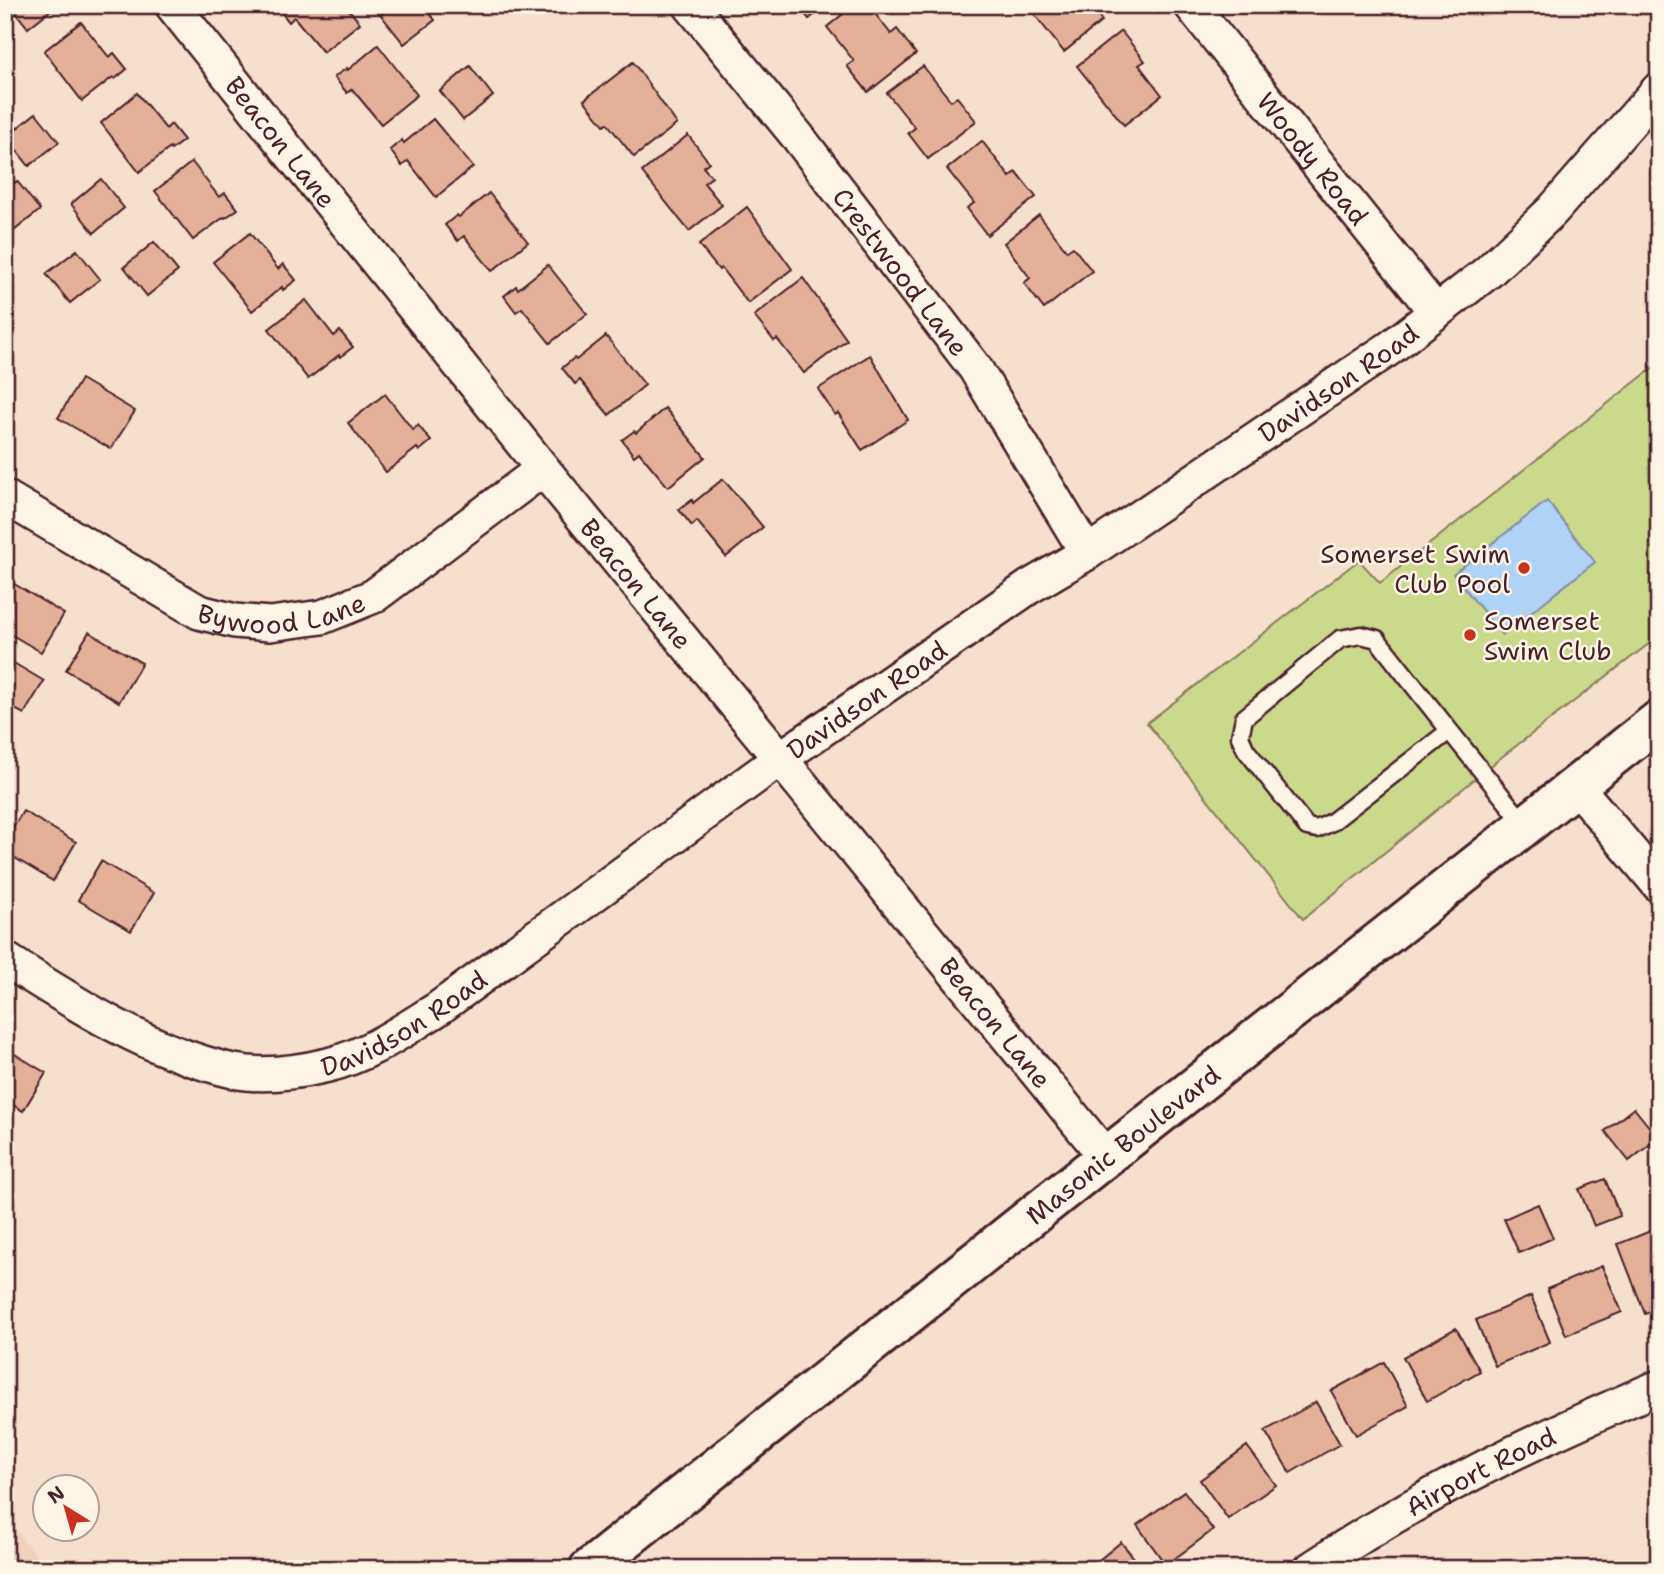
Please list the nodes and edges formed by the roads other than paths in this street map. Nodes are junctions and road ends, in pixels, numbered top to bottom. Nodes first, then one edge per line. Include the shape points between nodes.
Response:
1 (172, 5) edge
2 (690, 5) edge
3 (1191, 5) edge
4 (1659, 89) edge
5 (1436, 312) junction
6 (543, 469) junction
7 (5, 497) edge
8 (1087, 553) junction
9 (1659, 720) edge
10 (1450, 730) junction
11 (781, 758) junction
12 (1576, 786) junction
13 (1526, 826) junction
14 (1659, 885) edge
15 (5, 959) edge
16 (1106, 1157) junction
17 (1659, 1387) edge
18 (589, 1569) edge
19 (1311, 1569) edge

1 - 6 street, Beacon Lane
2 - 8 street, Crestwood Lane via 807,148 975,368
3 - 5 street, Woody Road
4 - 5 street, Davidson Road via 1552,211 1488,272
5 - 8 street, Davidson Road
6 - 7 street, Bywood Lane via 374,596 322,617 271,624 199,612
6 - 11 street, Beacon Lane
8 - 11 street, Davidson Road via 1029,587
9 - 12 street, Masonic Boulevard
10 - 10 lane via 1377,639 1361,635 1340,639 1244,718 1240,737 1307,827 1317,829
10 - 13 lane
11 - 15 street, Davidson Road via 436,1010 379,1045 329,1065 283,1073 235,1071 183,1055 101,1017
11 - 16 street, Beacon Lane
12 - 13 street, Masonic Boulevard
12 - 14 street
13 - 16 street, Masonic Boulevard
16 - 18 street, Masonic Boulevard
17 - 19 street, Airport Road via 1487,1464

